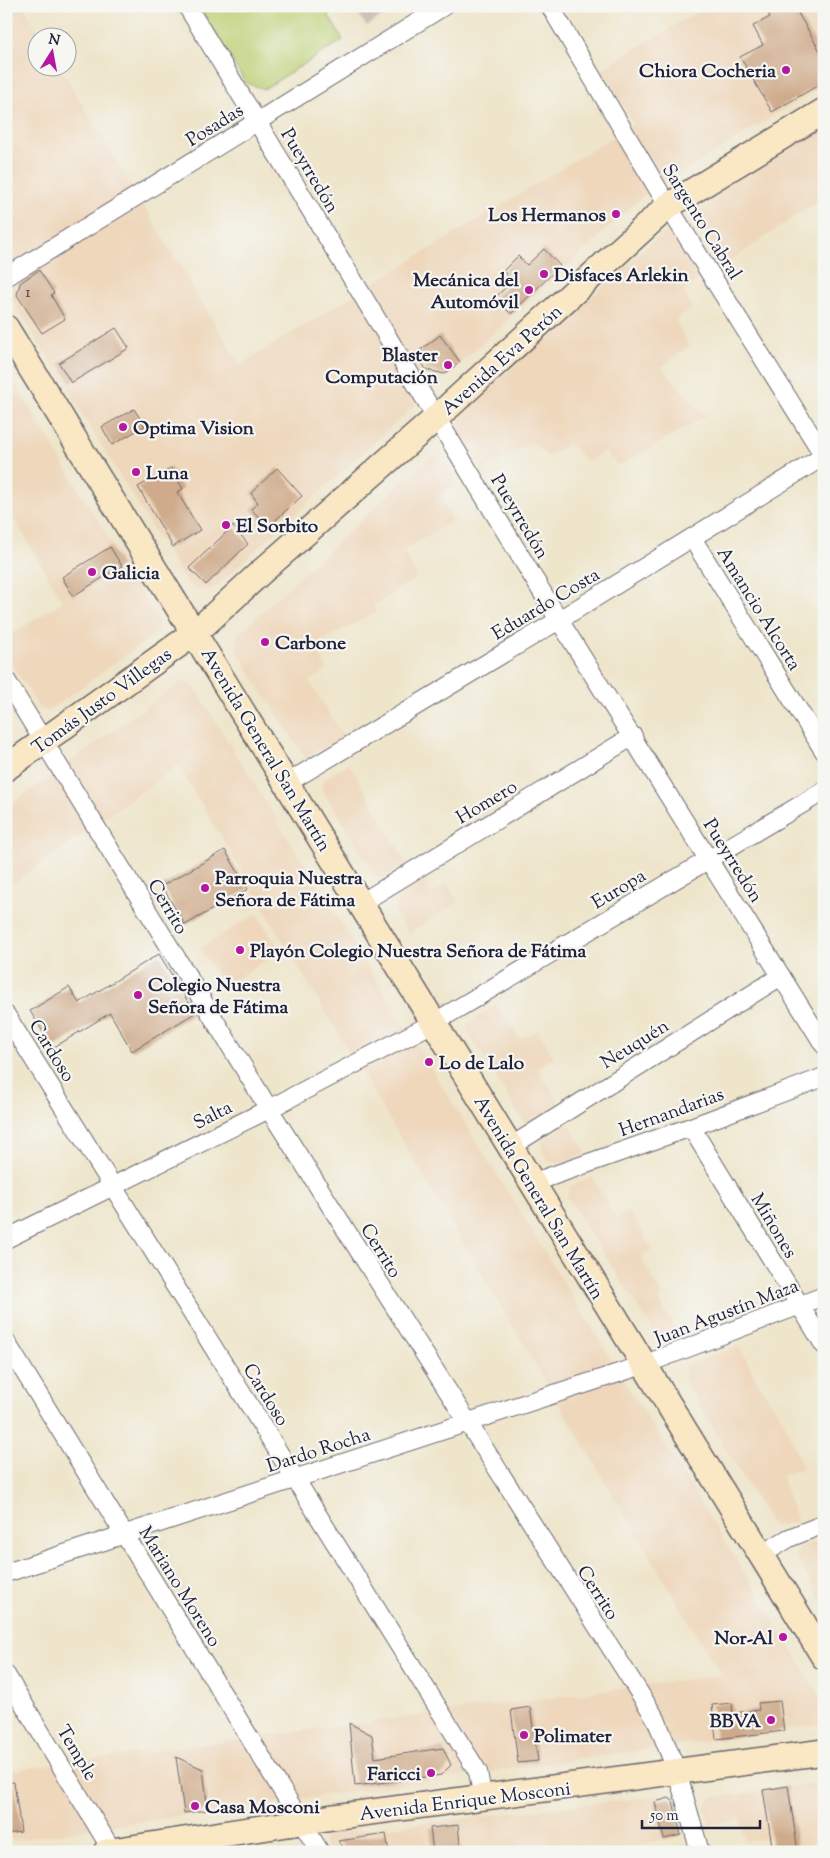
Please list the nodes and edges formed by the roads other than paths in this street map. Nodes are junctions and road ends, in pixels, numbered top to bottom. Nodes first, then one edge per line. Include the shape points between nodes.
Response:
1 (187, 6) edge
2 (444, 6) edge
3 (550, 6) edge
4 (824, 110) edge
5 (257, 122) junction
6 (668, 206) junction
7 (6, 277) edge
8 (6, 328) edge
9 (436, 418) junction
10 (824, 456) edge
11 (692, 538) junction
12 (559, 620) junction
13 (196, 632) junction
14 (6, 680) edge
15 (633, 736) junction
16 (44, 741) junction
17 (824, 751) edge
18 (6, 768) edge
19 (287, 783) junction
20 (824, 790) edge
21 (708, 858) junction
22 (361, 903) junction
23 (781, 976) junction
24 (6, 1016) edge
25 (435, 1022) junction
26 (824, 1045) edge
27 (824, 1077) edge
28 (269, 1109) junction
29 (691, 1127) junction
30 (510, 1147) junction
31 (532, 1183) junction
32 (112, 1187) junction
33 (6, 1239) edge
34 (824, 1296) edge
35 (799, 1305) junction
36 (6, 1342) edge
37 (824, 1345) edge
38 (642, 1365) junction
39 (466, 1422) junction
40 (296, 1479) junction
41 (824, 1524) edge
42 (124, 1536) junction
43 (761, 1556) junction
44 (6, 1574) edge
45 (824, 1657) edge
46 (6, 1675) edge
47 (824, 1752) edge
48 (676, 1772) junction
49 (483, 1799) junction
50 (302, 1823) junction
51 (110, 1851) edge
52 (320, 1852) edge
53 (700, 1852) edge

1 - 5 street, Pueyrredón
2 - 5 street, Posadas
3 - 6 street, Sargento Cabral
4 - 6 main road, Avenida Eva Perón
5 - 7 street, Posadas
5 - 9 street, Pueyrredón
6 - 9 main road, Avenida Eva Perón
6 - 10 street, Sargento Cabral
8 - 13 main road, Avenida General San Martín
9 - 12 street, Pueyrredón
9 - 13 main road, Avenida Eva Perón
10 - 11 street, Eduardo Costa
11 - 12 street, Eduardo Costa
11 - 17 street, Amancio Alcorta
12 - 15 street, Pueyrredón
12 - 19 street, Eduardo Costa
13 - 16 main road, Tomás Justo Villegas
13 - 19 main road, Avenida General San Martín
14 - 16 street, Cerrito
15 - 21 street, Pueyrredón
15 - 22 street, Homero
16 - 18 main road, Tomás Justo Villegas
16 - 28 street, Cerrito
19 - 22 main road, Avenida General San Martín
20 - 21 street, Europa
21 - 23 street, Pueyrredón
21 - 25 street, Europa
22 - 25 main road, Avenida General San Martín
23 - 26 street, Pueyrredón
23 - 30 street, Neuquén
24 - 32 street, Cardoso
25 - 28 street, Salta
25 - 30 main road, Avenida General San Martín
27 - 29 street, Hernandarias
28 - 32 street, Salta
28 - 39 street, Cerrito
29 - 31 street, Hernandarias
29 - 35 street, Miñones
30 - 31 main road, Avenida General San Martín
31 - 38 main road, Avenida General San Martín
32 - 33 street, Salta
32 - 40 street, Cardoso
34 - 35 street, Juan Agustín Maza
35 - 37 street, Miñones
35 - 38 street, Juan Agustín Maza
36 - 42 street, Mariano Moreno
38 - 39 street, Dardo Rocha
38 - 43 main road, Avenida General San Martín
39 - 40 street, Dardo Rocha
39 - 48 street, Cerrito via 656,1719
40 - 42 street, Dardo Rocha
40 - 49 street, Cardoso via 478,1772
41 - 43 street via 788,1538
42 - 44 street, Dardo Rocha
42 - 50 street, Mariano Moreno
43 - 45 main road, Avenida General San Martín
46 - 51 street, Temple
47 - 48 main road, Avenida Enrique Mosconi
48 - 49 main road, Avenida Enrique Mosconi
48 - 53 street, Cerrito
49 - 50 main road, Avenida Enrique Mosconi
50 - 51 main road, Avenida Enrique Mosconi
50 - 52 street, Mariano Moreno

